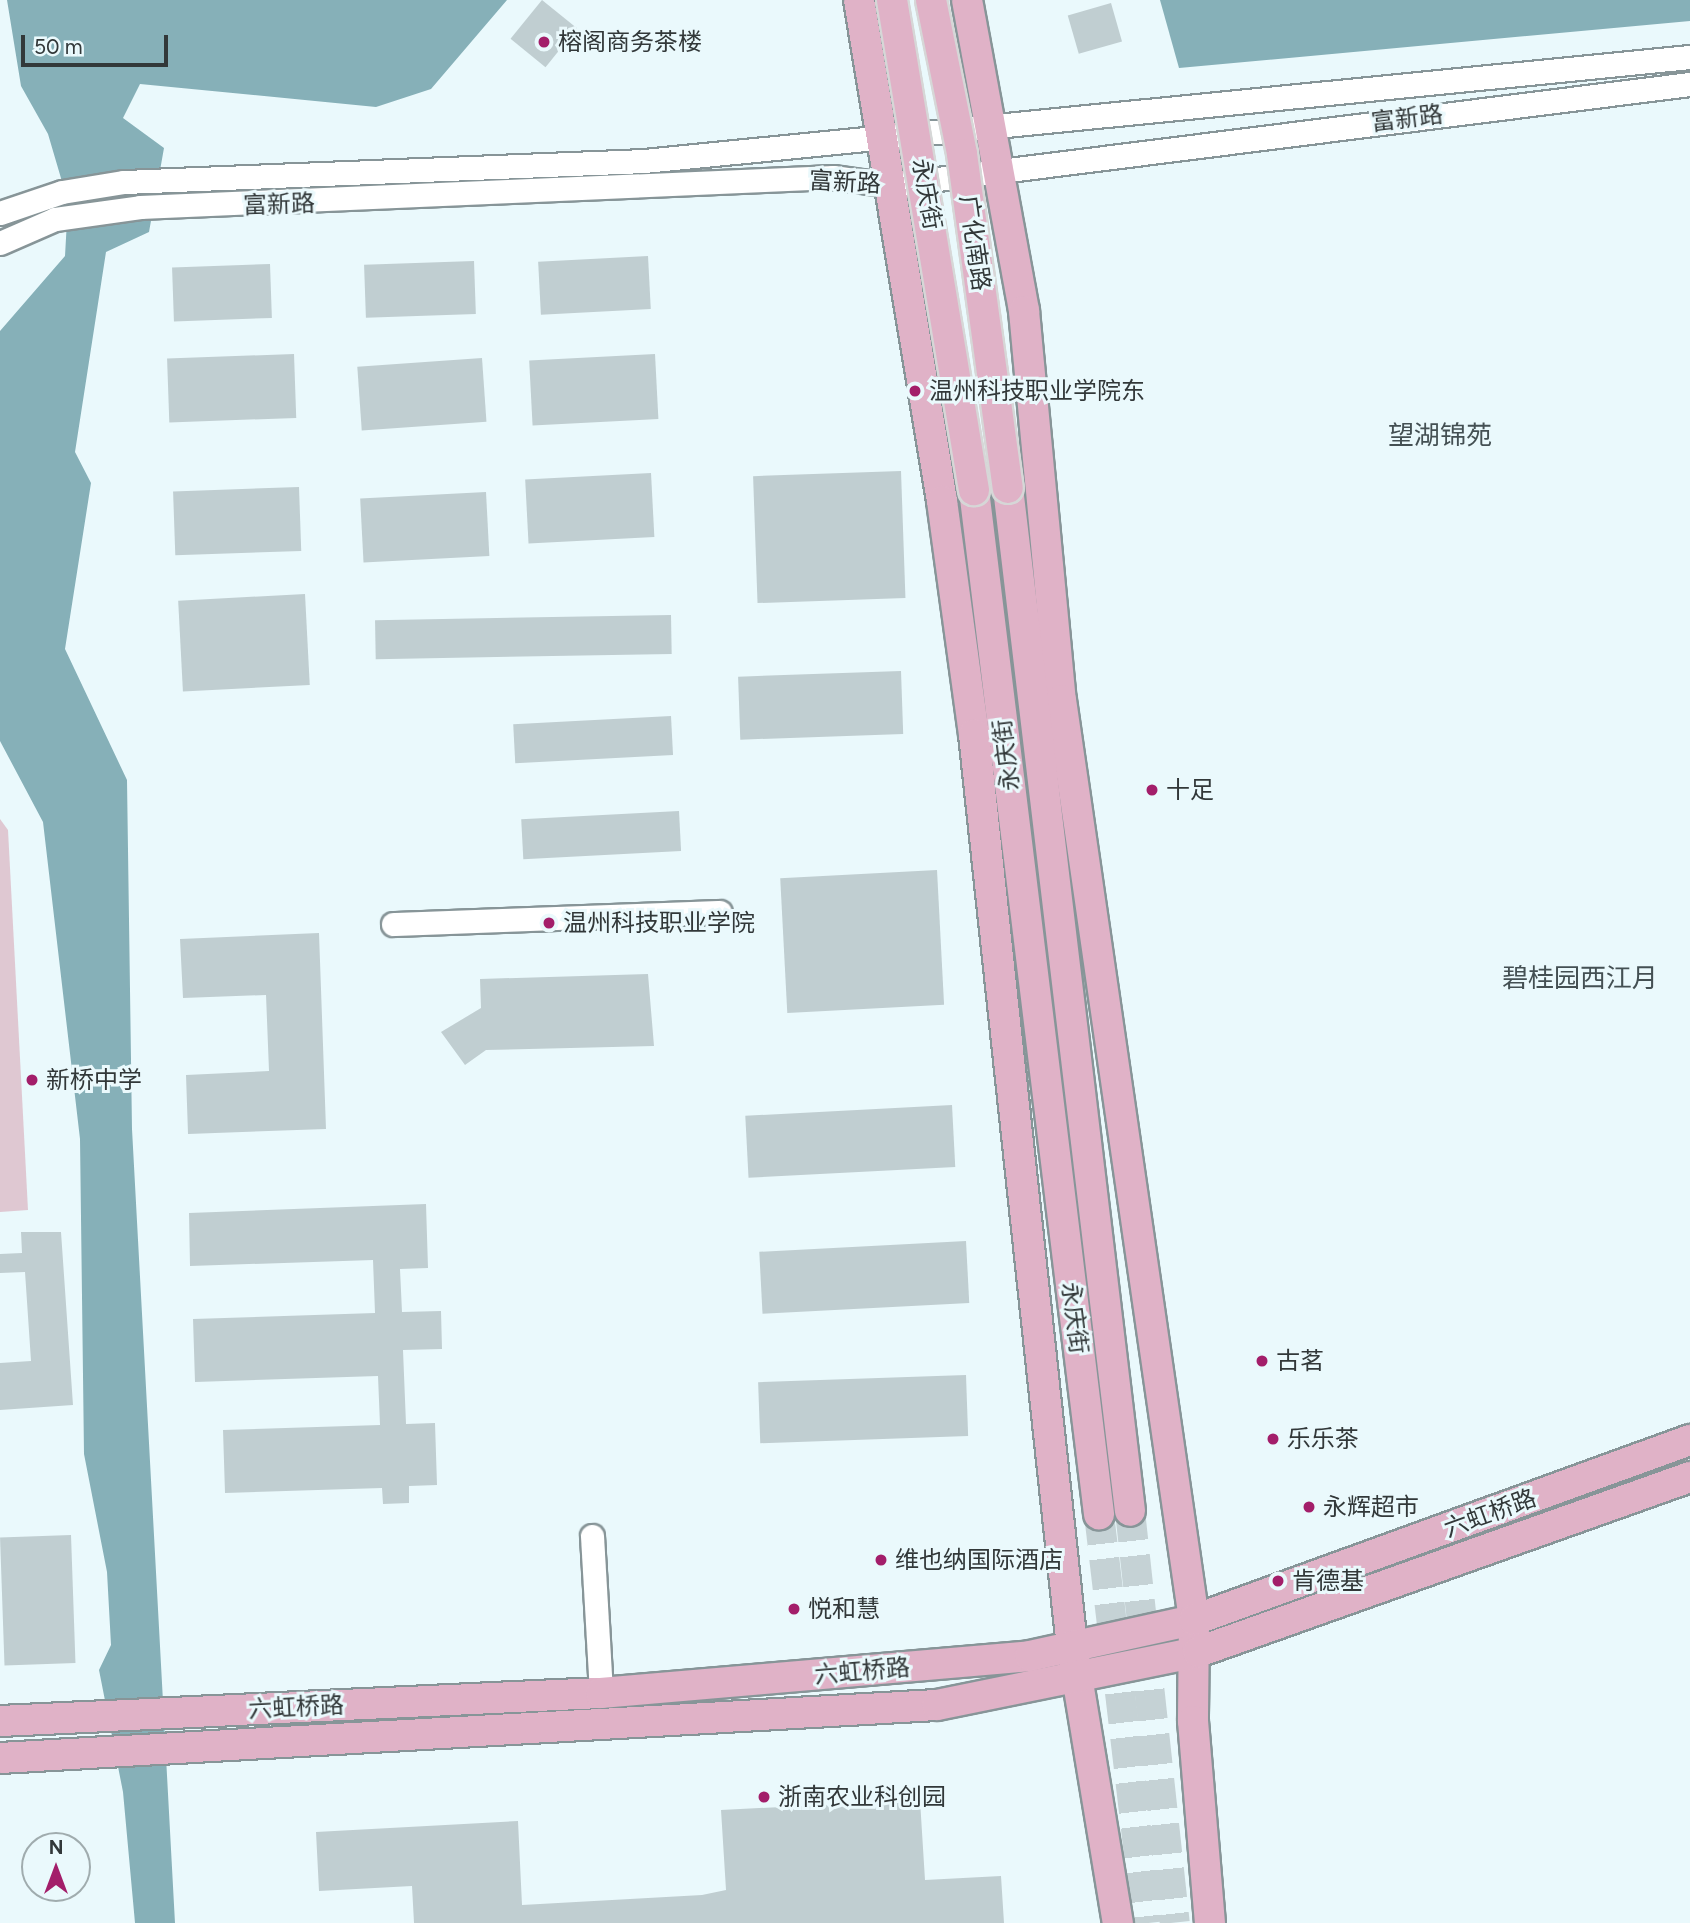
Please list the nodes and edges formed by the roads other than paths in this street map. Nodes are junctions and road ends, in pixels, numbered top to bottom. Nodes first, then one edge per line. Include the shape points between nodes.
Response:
1 (859, 0) edge
2 (892, 0) edge
3 (931, 0) edge
4 (967, 0) edge
5 (1690, 57) edge
6 (1690, 84) edge
7 (992, 126) junction
8 (880, 136) junction
9 (1002, 174) junction
10 (890, 184) junction
11 (2, 206) edge
12 (0, 243) edge
13 (1008, 488) joint
14 (1013, 816) junction
15 (720, 912) dead end
16 (393, 924) dead end
17 (1009, 1062) junction
18 (1690, 1440) edge
19 (1690, 1477) edge
20 (1130, 1511) tunnel mouth
21 (1099, 1514) tunnel mouth
22 (592, 1536) dead end
23 (1194, 1620) junction
24 (1072, 1646) junction
25 (1198, 1652) junction
26 (1078, 1680) junction
27 (601, 1693) junction
28 (0, 1721) edge
29 (0, 1758) edge
30 (1212, 1916) edge
31 (1118, 1923) edge

1 - 8 main road
2 - 14 main road, 永庆街, bridge via 974,490
3 - 13 main road, 广化南路, bridge via 962,154
4 - 7 main road
5 - 7 street, 富新路
6 - 9 street, 富新路
7 - 8 street, 富新路
7 - 9 main road
8 - 10 main road
8 - 11 street, 富新路 via 644,161 124,182
9 - 10 street, 富新路
9 - 23 main road via 1043,472 1061,700
10 - 12 street, 富新路 via 833,177 118,210 55,219
10 - 17 main road via 944,514
13 - 20 main road, 永庆街
14 - 17 main road
14 - 21 main road, 永庆街
15 - 16 street
17 - 24 main road
18 - 23 main road, 六虹桥路
19 - 25 main road, 六虹桥路
22 - 27 street
23 - 24 main road, 六虹桥路
23 - 25 main road
24 - 26 main road
24 - 27 main road, 六虹桥路 via 1030,1656
25 - 26 main road, 六虹桥路
25 - 30 main road via 1194,1721
26 - 29 main road, 六虹桥路 via 937,1705 180,1752
26 - 31 main road
27 - 28 main road, 六虹桥路

